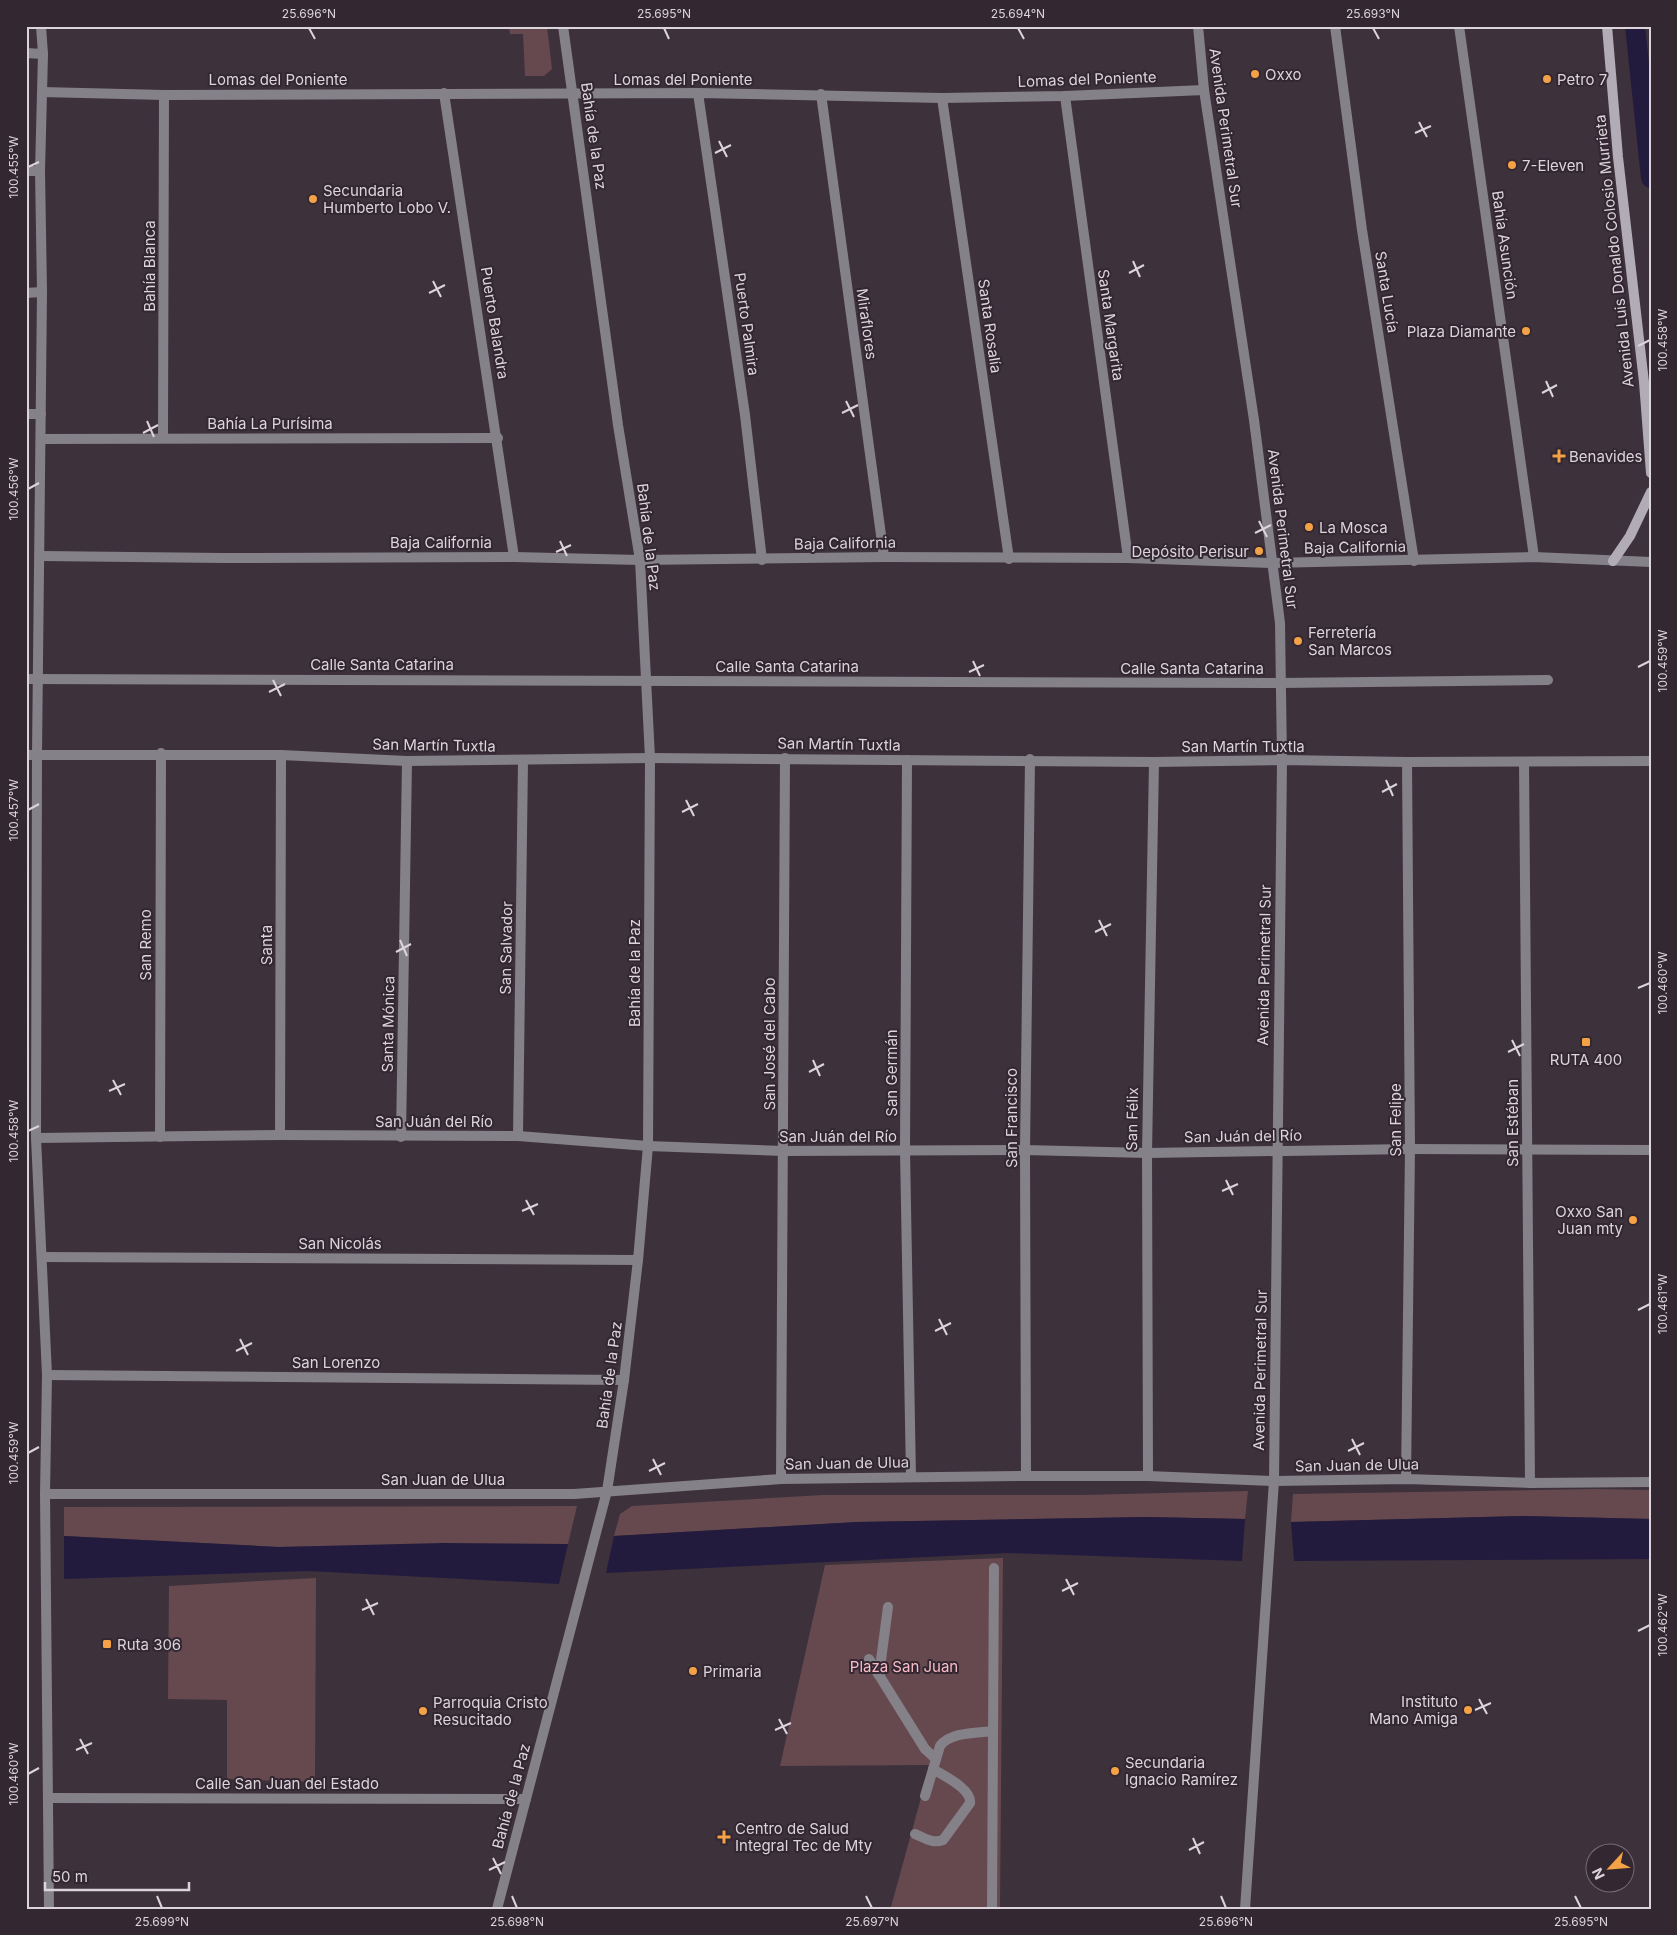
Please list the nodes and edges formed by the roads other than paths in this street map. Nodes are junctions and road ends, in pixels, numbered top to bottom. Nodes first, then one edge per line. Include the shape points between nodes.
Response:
1 (41, 26) edge
2 (563, 26) edge
3 (1198, 26) edge
4 (1335, 26) edge
5 (1459, 26) edge
6 (1607, 26) edge
7 (26, 53) edge
8 (43, 54) junction
9 (1204, 90) junction
10 (42, 92) junction
11 (444, 93) junction
12 (698, 93) junction
13 (573, 94) junction
14 (821, 94) junction
15 (164, 95) junction
16 (1065, 96) junction
17 (942, 98) junction
18 (26, 171) edge
19 (40, 171) junction
20 (26, 292) edge
21 (42, 292) junction
22 (1647, 382) edge
23 (26, 414) edge
24 (41, 414) junction
25 (164, 438) junction
26 (498, 438) junction
27 (42, 439) junction
28 (1651, 473) edge
29 (1651, 492) edge
30 (40, 556) junction
31 (514, 557) junction
32 (884, 557) junction
33 (1534, 557) junction
34 (1128, 558) junction
35 (1009, 559) junction
36 (640, 560) junction
37 (762, 560) junction
38 (1414, 561) junction
39 (1612, 561) junction
40 (1651, 562) edge
41 (1271, 563) junction
42 (26, 679) edge
43 (38, 679) junction
44 (646, 680) junction
45 (1548, 680) dead end
46 (1280, 683) junction
47 (32, 754) edge
48 (160, 754) junction
49 (281, 755) junction
50 (650, 758) junction
51 (785, 758) junction
52 (1030, 759) junction
53 (523, 760) junction
54 (907, 760) junction
55 (1282, 760) junction
56 (407, 761) junction
57 (1651, 761) edge
58 (1154, 762) junction
59 (1407, 762) junction
60 (1524, 762) junction
61 (280, 1135) junction
62 (518, 1136) junction
63 (160, 1137) junction
64 (401, 1137) junction
65 (31, 1138) edge
66 (648, 1146) junction
67 (1410, 1148) junction
68 (1025, 1150) junction
69 (1651, 1150) edge
70 (783, 1151) junction
71 (905, 1151) junction
72 (1277, 1151) junction
73 (1527, 1151) junction
74 (1147, 1153) junction
75 (42, 1257) junction
76 (638, 1260) junction
77 (47, 1375) junction
78 (624, 1380) junction
79 (1026, 1476) junction
80 (1148, 1476) junction
81 (911, 1477) junction
82 (1406, 1478) junction
83 (781, 1479) junction
84 (1274, 1481) junction
85 (1651, 1482) edge
86 (1530, 1483) junction
87 (607, 1491) junction
88 (45, 1494) junction
89 (994, 1568) dead end
90 (888, 1608) dead end
91 (869, 1659) dead end
92 (878, 1674) junction
93 (992, 1731) junction
94 (935, 1764) junction
95 (924, 1796) dead end
96 (48, 1798) junction
97 (526, 1798) junction
98 (915, 1834) dead end
99 (49, 1909) edge
100 (497, 1909) edge
101 (992, 1909) edge
102 (1244, 1909) edge

1 - 8 street
2 - 13 street, Bahía de la Paz
3 - 9 street, Avenida Perimetral Sur
4 - 38 street, Santa Lucía via 1362,230
5 - 33 street, Bahía Asunción
6 - 22 main road, Avenida Luis Donaldo Colosio Murrieta via 1618,158
7 - 8 street
8 - 10 street
9 - 16 street, Lomas del Poniente
9 - 41 street, Avenida Perimetral Sur via 1254,420
10 - 15 street, Lomas del Poniente
10 - 19 street
11 - 13 street, Lomas del Poniente
11 - 15 street, Lomas del Poniente
11 - 26 street, Puerto Balandra
12 - 13 street, Lomas del Poniente
12 - 14 street, Lomas del Poniente
12 - 37 street, Puerto Palmira via 745,415
13 - 36 street, Bahía de la Paz via 618,425
14 - 17 street, Lomas del Poniente
14 - 32 street, Miraflores
15 - 25 street, Bahía Blanca
16 - 17 street, Lomas del Poniente
16 - 34 street, Santa Margarita
17 - 35 street, Santa Rosalía
18 - 19 street
19 - 21 street
20 - 21 street
21 - 24 street
22 - 28 main road, Avenida Luis Donaldo Colosio Murrieta
23 - 24 street
24 - 27 street
25 - 26 street, Bahía La Purísima
25 - 27 street, Bahía La Purísima
26 - 31 street, Puerto Balandra
27 - 30 street
29 - 39 main road via 1630,536
30 - 31 street, Baja California
30 - 43 street
31 - 36 street, Baja California
32 - 35 street, Baja California
32 - 37 street, Baja California
33 - 38 street, Baja California
33 - 39 street, Baja California
34 - 35 street, Baja California
34 - 41 street, Baja California
36 - 37 street, Baja California
36 - 44 street, Bahía de la Paz
38 - 41 street, Baja California
39 - 40 street, Baja California
41 - 46 street, Avenida Perimetral Sur via 1280,623
42 - 43 street, Calle Santa Catarina
43 - 44 street, Calle Santa Catarina
43 - 47 street
44 - 46 street, Calle Santa Catarina
44 - 50 street, Bahía de la Paz
45 - 46 street, Calle Santa Catarina
46 - 55 street, Avenida Perimetral Sur
47 - 48 street, San Martín Tuxtla
47 - 65 street
48 - 49 street, San Martín Tuxtla
48 - 63 street, San Remo
49 - 56 street, San Martín Tuxtla
49 - 61 street, Santa
50 - 51 street, San Martín Tuxtla
50 - 53 street, San Martín Tuxtla
50 - 66 street, Bahía de la Paz
51 - 54 street, San Martín Tuxtla
51 - 70 street, San José del Cabo
52 - 54 street, San Martín Tuxtla
52 - 58 street, San Martín Tuxtla
52 - 68 street, San Francisco
53 - 56 street, San Martín Tuxtla
53 - 62 street, San Salvador
54 - 71 street, San Germán
55 - 58 street, San Martín Tuxtla
55 - 59 street, San Martín Tuxtla
55 - 72 street, Avenida Perimetral Sur
56 - 64 street, Santa Mónica
57 - 60 street, San Martín Tuxtla
58 - 74 street, San Félix
59 - 60 street, San Martín Tuxtla
59 - 67 street, San Felipe
60 - 73 street, San Estéban
61 - 63 street, San Juán del Río
61 - 64 street, San Juán del Río
62 - 64 street, San Juán del Río
62 - 66 street, San Juán del Río
63 - 65 street, San Juán del Río
65 - 75 street
66 - 70 street, San Juán del Río
66 - 76 street, Bahía de la Paz
67 - 72 street, San Juán del Río
67 - 73 street, San Juán del Río
67 - 82 street, San Felipe
68 - 71 street, San Juán del Río
68 - 74 street, San Juán del Río
68 - 79 street, San Francisco
69 - 73 street, San Juán del Río
70 - 71 street, San Juán del Río
70 - 83 street, San José del Cabo
71 - 81 street, San Germán
72 - 74 street, San Juán del Río
72 - 84 street, Avenida Perimetral Sur
73 - 86 street, San Estéban
74 - 80 street, San Félix
75 - 76 street, San Nicolás
75 - 77 street
76 - 78 street, Bahía de la Paz
77 - 78 street, San Lorenzo
77 - 88 street
78 - 87 street, Bahía de la Paz
79 - 80 street, San Juan de Ulua
79 - 81 street, San Juan de Ulua
80 - 84 street, San Juan de Ulua
81 - 83 street, San Juan de Ulua
82 - 84 street, San Juan de Ulua
82 - 86 street, San Juan de Ulua
83 - 87 street, San Juan de Ulua
84 - 102 street, Avenida Perimetral Sur
85 - 86 street, San Juan de Ulua
87 - 88 street, San Juan de Ulua via 574,1494
87 - 97 street, Bahía de la Paz
88 - 96 street
89 - 93 street
90 - 92 street
91 - 92 street
92 - 94 street
93 - 94 street via 944,1740
93 - 101 street
94 - 95 street
94 - 98 street via 967,1792 970,1803 944,1840 931,1841
96 - 97 street, Calle San Juan del Estado
96 - 99 street
97 - 100 street, Bahía de la Paz

